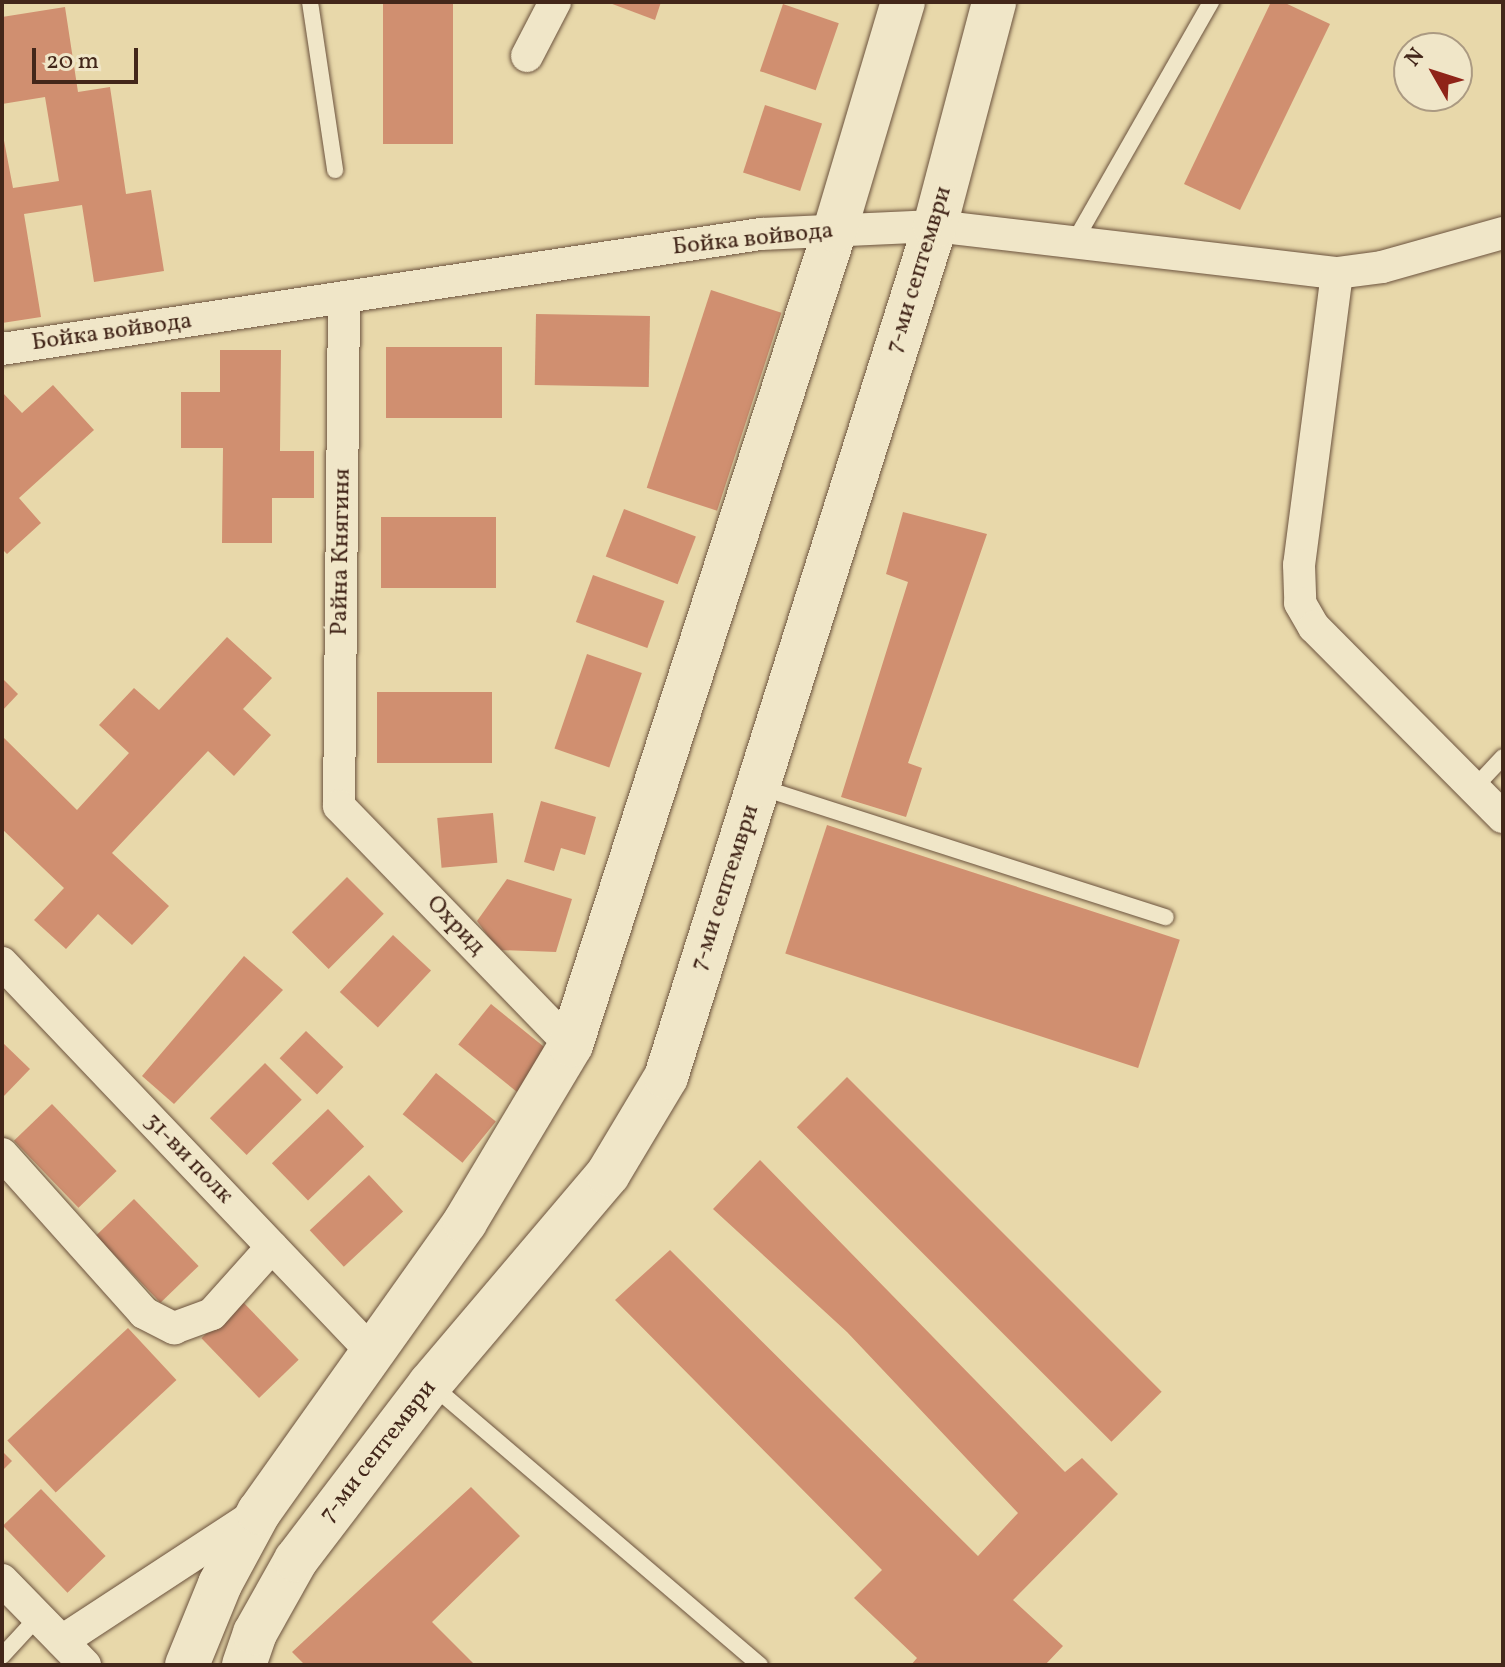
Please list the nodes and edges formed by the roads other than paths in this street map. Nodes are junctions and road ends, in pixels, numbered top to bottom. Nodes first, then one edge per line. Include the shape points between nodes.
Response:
1 (310, 2) edge
2 (555, 2) edge
3 (903, 2) edge
4 (994, 2) edge
5 (1211, 2) edge
6 (527, 56) dead end
7 (335, 170) dead end
8 (935, 226) junction
9 (835, 230) junction
10 (1503, 233) edge
11 (1073, 244) junction
12 (1337, 273) junction
13 (344, 298) junction
14 (2, 349) edge
15 (1503, 757) edge
16 (757, 787) junction
17 (1474, 788) junction
18 (339, 806) joint
19 (1503, 817) edge
20 (1166, 917) dead end
21 (2, 963) edge
22 (571, 1045) junction
23 (2, 1154) edge
24 (272, 1247) junction
25 (374, 1354) junction
26 (430, 1384) junction
27 (259, 1512) junction
28 (2, 1580) edge
29 (38, 1617) junction
30 (62, 1641) junction
31 (2, 1656) edge
32 (85, 1665) edge
33 (187, 1665) edge
34 (244, 1665) edge
35 (760, 1665) edge

1 - 7 lane
2 - 6 street
3 - 9 main road
4 - 8 main road, 7-ми септември
5 - 11 lane
8 - 9 street, Бойка войвода
8 - 11 street, Бойка войвода
8 - 16 main road, 7-ми септември
9 - 13 street, Бойка войвода via 761,234
9 - 22 main road
10 - 12 street, Бойка войвода via 1382,267
11 - 12 street, Бойка войвода
12 - 17 street via 1299,565 1300,603 1314,627
13 - 14 street, Бойка войвода
13 - 18 street, Райна Княгиня
15 - 17 lane
16 - 20 lane
16 - 26 main road, 7-ми септември via 666,1077 641,1127 608,1174
17 - 19 street
18 - 22 street, Охрид
21 - 24 street, 31-ви полк
22 - 25 main road via 531,1118
23 - 24 street via 144,1313 174,1328 212,1314
24 - 25 street, 31-ви полк
25 - 27 main road
26 - 34 main road, 7-ми септември via 296,1560 255,1633
26 - 35 lane
27 - 30 street
27 - 33 main road via 220,1584
28 - 29 street
29 - 30 street
29 - 31 lane
30 - 32 street

